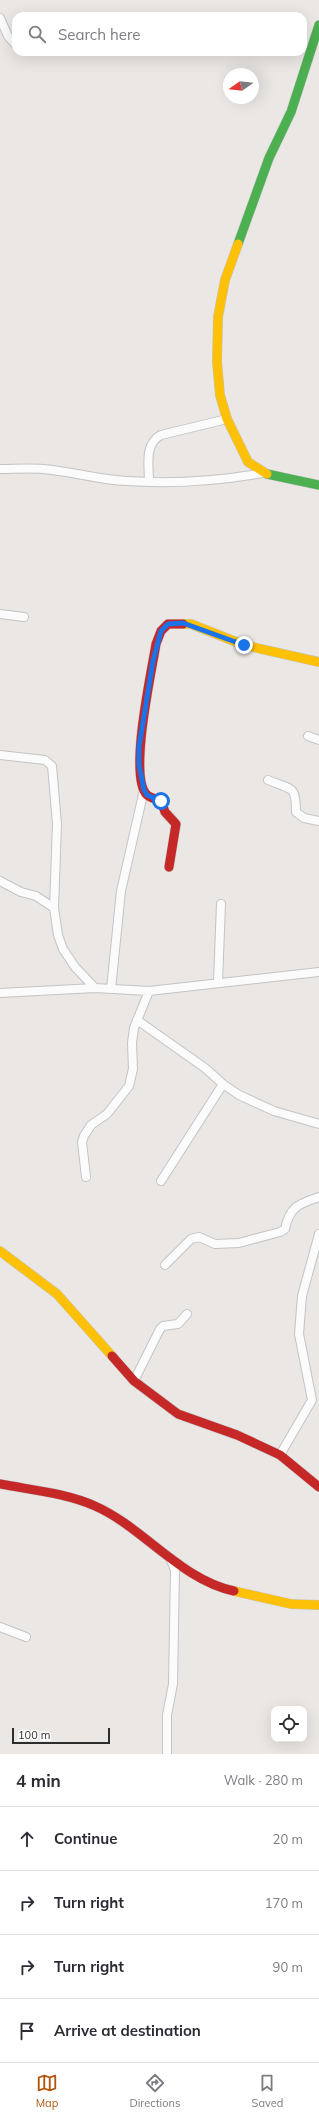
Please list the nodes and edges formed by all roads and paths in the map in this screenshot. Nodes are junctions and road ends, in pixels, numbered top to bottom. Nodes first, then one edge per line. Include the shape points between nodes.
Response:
1 (0, 18) edge
2 (319, 26) edge
3 (12, 40) edge
4 (227, 419) junction
5 (0, 469) edge
6 (263, 473) junction
7 (149, 482) junction
8 (319, 485) edge
9 (0, 614) edge
10 (24, 617) dead end
11 (319, 662) edge
12 (308, 736) dead end
13 (319, 740) edge
14 (0, 755) edge
15 (268, 780) dead end
16 (144, 790) junction
17 (319, 821) edge
18 (168, 868) dead end
19 (0, 881) edge
20 (221, 904) dead end
21 (54, 908) junction
22 (319, 972) edge
23 (218, 982) junction
24 (95, 988) junction
25 (110, 989) junction
26 (149, 991) junction
27 (0, 993) edge
28 (137, 1020) junction
29 (223, 1084) junction
30 (319, 1124) edge
31 (86, 1177) dead end
32 (161, 1181) dead end
33 (319, 1197) edge
34 (319, 1234) edge
35 (0, 1251) edge
36 (165, 1265) dead end
37 (186, 1314) dead end
38 (134, 1381) junction
39 (280, 1455) junction
40 (0, 1484) edge
41 (319, 1487) edge
42 (170, 1558) junction
43 (319, 1606) edge
44 (0, 1627) edge
45 (26, 1637) dead end
46 (167, 1754) edge

1 - 3 street
2 - 4 street via 290,112 269,158 225,280 218,317 217,362 220,395
4 - 6 street via 248,462
4 - 7 street via 161,435 154,439 149,447
5 - 7 street via 43,469 100,479
6 - 7 street via 193,482
6 - 8 street
9 - 10 street
11 - 16 street via 244,645 191,624 168,624 161,631 156,644 142,720 139,765
12 - 13 street
14 - 21 street via 45,760 52,766 57,824
15 - 17 street via 292,790 296,795 296,812 304,818
16 - 18 street via 147,795 161,801 164,812 176,824
16 - 25 street via 121,891
19 - 21 street via 21,892 36,896
20 - 23 street
21 - 24 street via 63,949 75,967
22 - 23 street
23 - 26 street
24 - 25 street
24 - 27 street
25 - 26 street
26 - 28 street
28 - 29 street via 205,1068
28 - 31 street via 132,1043 133,1069 129,1086 107,1114 91,1125 82,1142
29 - 30 street via 274,1111
29 - 32 street
33 - 36 street via 297,1205 287,1218 285,1229 280,1232 239,1243 215,1244 199,1237 191,1239
34 - 39 street via 302,1296 299,1334 312,1400
35 - 38 street via 58,1294
37 - 38 street via 178,1324 160,1328
38 - 39 street via 178,1414 237,1435
39 - 41 street
40 - 42 street via 80,1500 96,1506 146,1538
42 - 43 street via 218,1588 291,1604
42 - 46 street via 175,1570 173,1684 168,1715
44 - 45 street

